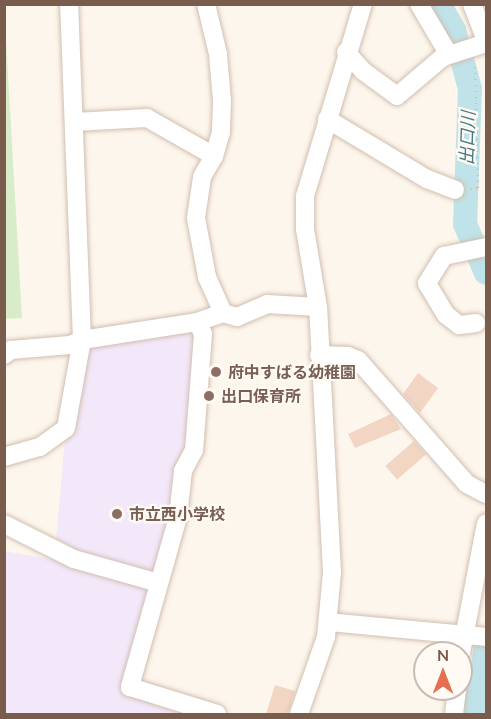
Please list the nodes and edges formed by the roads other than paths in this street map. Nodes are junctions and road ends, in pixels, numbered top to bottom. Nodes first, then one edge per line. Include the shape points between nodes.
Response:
1 (69, 4) edge
2 (206, 4) edge
3 (363, 4) edge
4 (419, 4) edge
5 (472, 4) edge
6 (482, 44) edge
7 (346, 52) junction
8 (449, 54) junction
9 (327, 119) junction
10 (75, 122) junction
11 (214, 156) junction
12 (455, 190) dead end
13 (486, 247) edge
14 (318, 307) junction
15 (223, 313) junction
16 (197, 322) junction
17 (476, 323) dead end
18 (82, 340) junction
19 (7, 352) edge
20 (319, 356) junction
21 (4, 457) edge
22 (486, 494) edge
23 (486, 523) edge
24 (4, 524) edge
25 (159, 583) junction
26 (328, 622) junction
27 (470, 641) edge
28 (217, 714) edge
29 (299, 714) edge

1 - 10 street
2 - 11 street via 218,54 222,101
3 - 7 street
4 - 8 street
5 - 6 street
6 - 8 street
7 - 8 street via 363,71 397,96
7 - 9 street
9 - 12 street via 427,179
9 - 14 street via 305,196 305,230
10 - 11 street via 147,117
10 - 18 street
11 - 15 street via 202,177 196,218 207,277
13 - 17 street via 444,256 426,283 446,315 459,325
14 - 15 street via 267,304 237,317
14 - 20 street
15 - 16 street
16 - 18 street
16 - 25 street via 203,334 194,450 183,471 178,517
18 - 19 street via 70,345
18 - 21 street via 66,428 40,447
20 - 22 street via 358,360 467,484
20 - 26 street via 332,572
23 - 27 street
24 - 25 street via 74,559
25 - 28 street via 130,687
26 - 27 street
26 - 29 street

